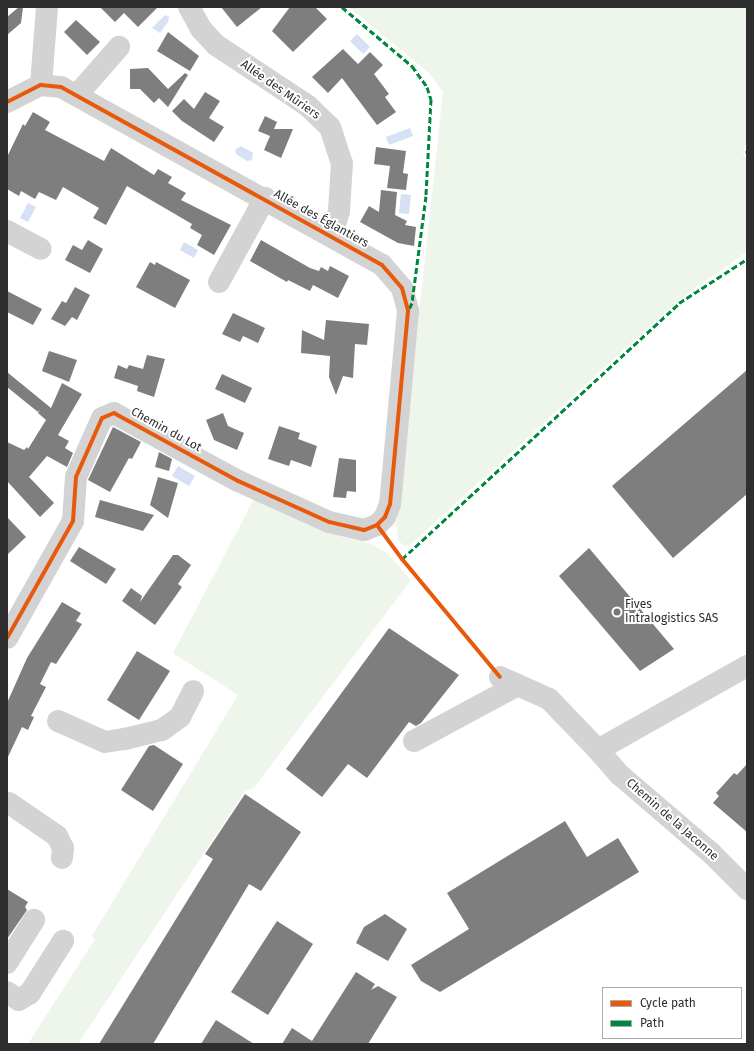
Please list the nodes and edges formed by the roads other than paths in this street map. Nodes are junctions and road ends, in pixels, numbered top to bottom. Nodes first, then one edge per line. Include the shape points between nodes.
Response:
1 (47, 7) edge
2 (189, 7) edge
3 (119, 47) dead end
4 (41, 86) junction
5 (77, 95) junction
6 (7, 102) edge
7 (264, 198) junction
8 (7, 231) edge
9 (332, 236) junction
10 (42, 249) dead end
11 (219, 282) dead end
12 (377, 525) joint
13 (7, 638) edge
14 (747, 666) edge
15 (193, 691) dead end
16 (58, 720) dead end
17 (414, 741) dead end
18 (598, 750) junction
19 (9, 803) dead end
20 (62, 858) dead end
21 (747, 889) edge
22 (34, 920) dead end
23 (63, 940) dead end
24 (7, 963) edge
25 (7, 992) edge

1 - 4 street
2 - 9 street, Allée des Mûriers via 201,29 216,45 308,106 330,127 342,163 339,211
3 - 5 street
4 - 5 street, Allée des Églantiers via 60,86
4 - 6 street, Allée des Églantiers
5 - 7 street, Allée des Églantiers
7 - 9 street, Allée des Églantiers
7 - 11 street
8 - 10 street
9 - 12 street, Allée des Églantiers via 390,272 402,288 408,311 390,504 385,517
12 - 13 street, Chemin du Lot via 364,530 329,522 238,481 114,413 102,418 76,477 73,521
14 - 18 street
15 - 16 street via 180,717 162,730 125,739 105,742
17 - 18 street, Chemin de la Jaconne via 509,681 549,699
18 - 21 street, Chemin de la Jaconne via 620,775 694,838
19 - 20 street via 57,836 62,848
22 - 24 street
23 - 25 street via 30,993 19,1000

